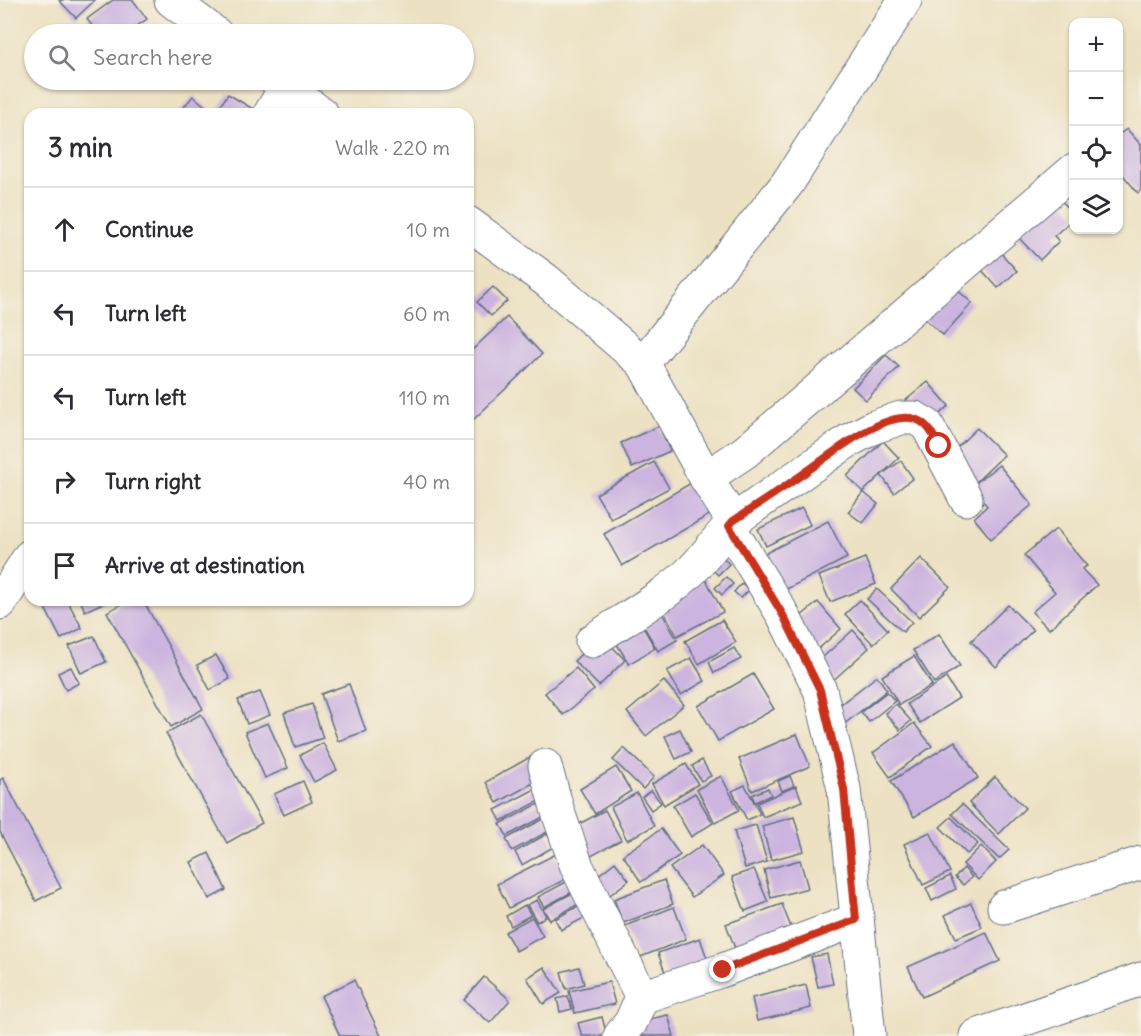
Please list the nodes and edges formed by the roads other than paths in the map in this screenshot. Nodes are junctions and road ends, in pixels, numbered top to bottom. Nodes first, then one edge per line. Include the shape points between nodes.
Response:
1 (171, 0) edge
2 (905, 0) edge
3 (203, 24) edge
4 (277, 94) edge
5 (308, 108) edge
6 (1069, 174) edge
7 (474, 227) edge
8 (643, 363) junction
9 (706, 478) junction
10 (966, 500) dead end
11 (731, 524) junction
12 (24, 565) edge
13 (0, 603) edge
14 (592, 642) dead end
15 (545, 766) dead end
16 (1141, 863) edge
17 (1004, 907) dead end
18 (856, 920) junction
19 (1141, 979) edge
20 (642, 998) junction
21 (620, 1036) edge
22 (869, 1036) edge
23 (976, 1036) edge

1 - 3 street
2 - 8 street via 787,184
4 - 5 street
6 - 9 street via 745,452
7 - 8 street via 546,280
8 - 9 street
9 - 11 street
10 - 11 street via 927,425 915,418 901,418 848,441
11 - 14 street via 680,580
11 - 18 street via 820,690 844,789
12 - 13 street
15 - 20 street via 577,867
16 - 17 street
18 - 20 street
18 - 22 street
19 - 23 street
20 - 21 street

